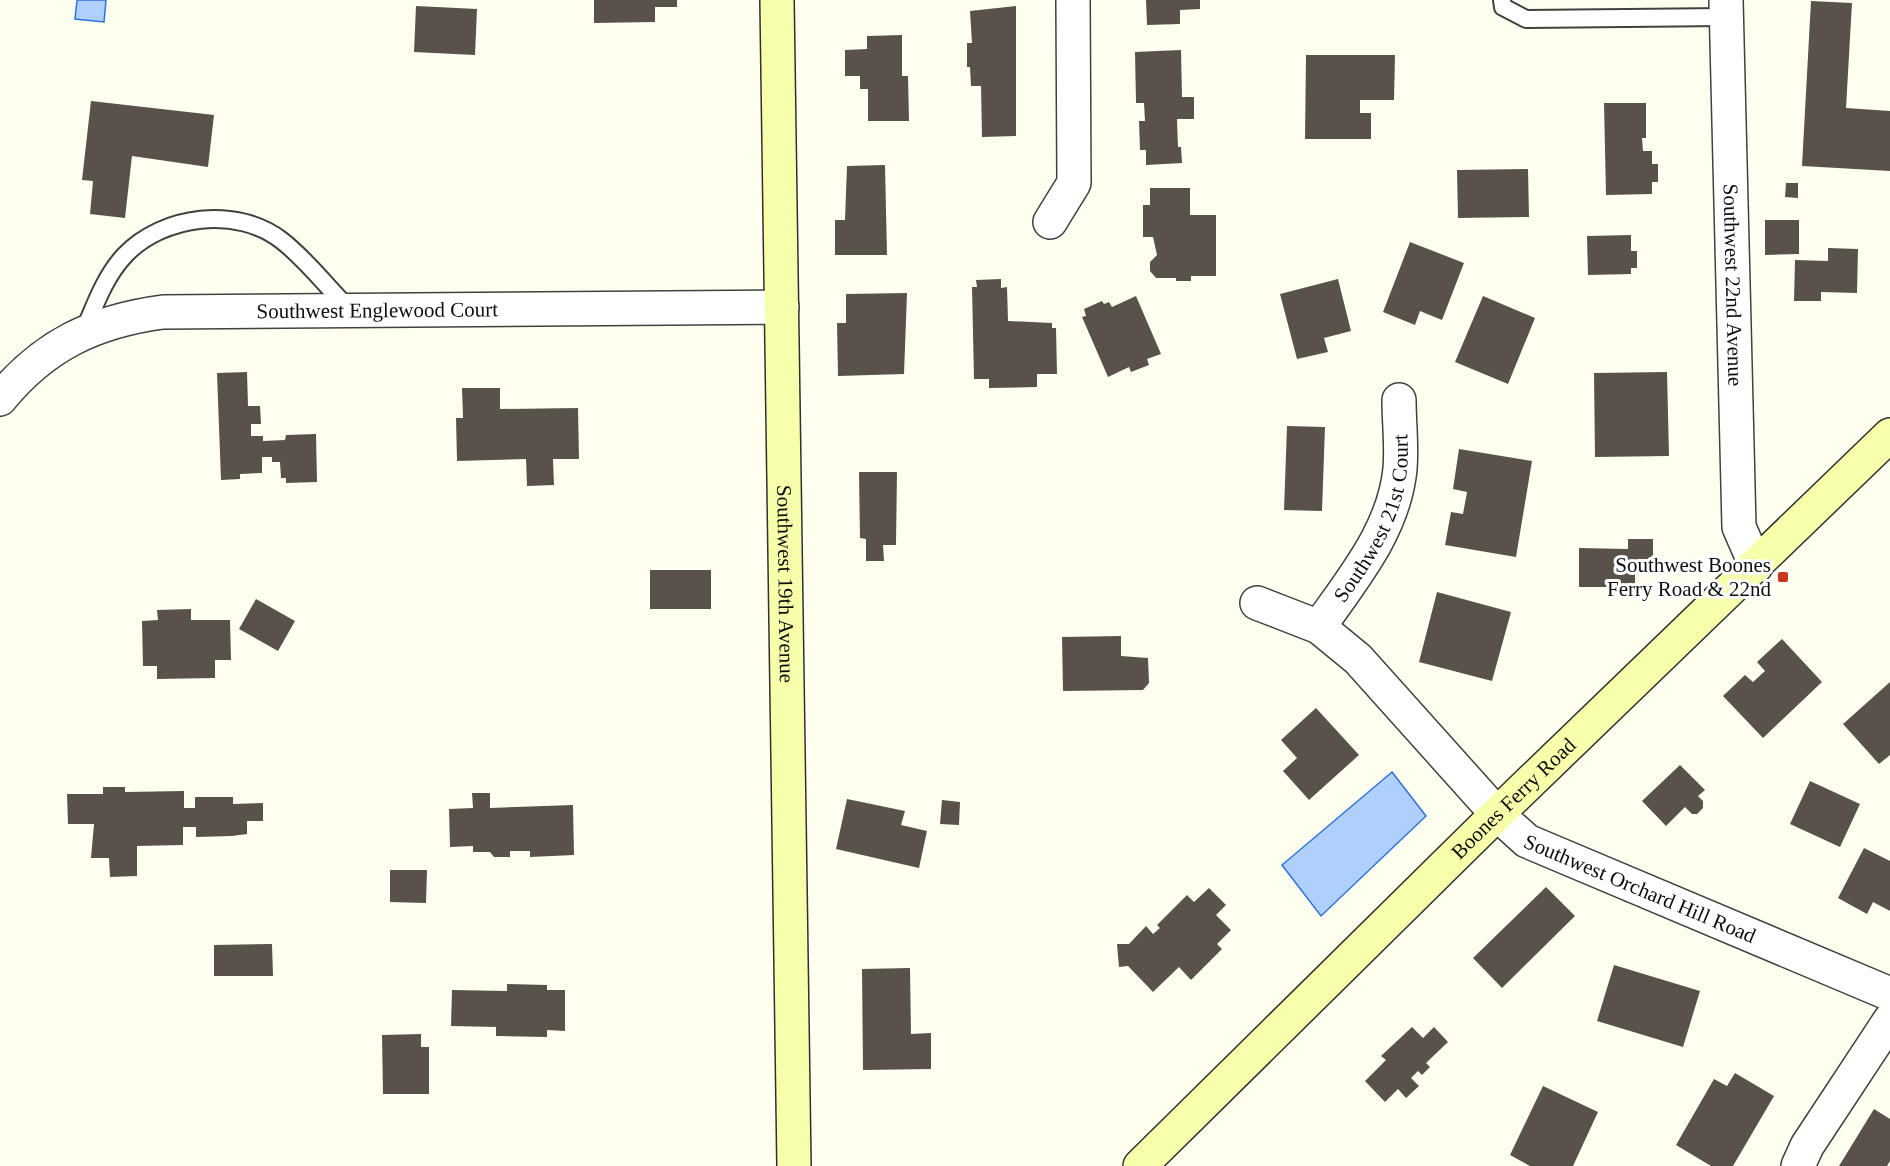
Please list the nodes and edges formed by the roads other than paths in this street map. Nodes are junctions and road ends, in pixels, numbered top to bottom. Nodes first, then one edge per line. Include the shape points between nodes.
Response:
1 (777, 0) edge
2 (1073, 0) edge
3 (1502, 0) edge
4 (1726, 8) edge
5 (1050, 222) dead end
6 (782, 307) junction
7 (349, 310) junction
8 (84, 331) junction
9 (0, 399) edge
10 (1399, 400) dead end
11 (1890, 435) edge
12 (1756, 566) junction
13 (1257, 603) dead end
14 (1319, 627) junction
15 (1497, 814) junction
16 (1890, 994) edge
17 (1890, 1020) edge
18 (794, 1166) edge
19 (1140, 1166) edge
20 (1797, 1166) edge

1 - 6 street, Southwest 19th Avenue
2 - 5 street via 1074,183
3 - 4 lane via 1503,7 1526,19
4 - 12 street, Southwest 22nd Avenue via 1738,527
6 - 7 street, Southwest Englewood Court
6 - 18 street, Southwest 19th Avenue
7 - 8 street, Southwest Englewood Court via 163,312 128,316
7 - 8 lane via 281,240 256,226 225,220 191,220 154,232 126,255 102,287
8 - 9 street, Southwest Englewood Court via 44,355
10 - 14 street, Southwest 21st Court via 1400,468 1389,514 1368,557
11 - 12 street, Boones Ferry Road
12 - 15 street, Boones Ferry Road
13 - 14 street, Southwest Orchard Hill Road
14 - 15 street, Southwest Orchard Hill Road via 1358,659
15 - 16 street, Southwest Orchard Hill Road via 1527,841
15 - 19 street, Boones Ferry Road
17 - 20 street

